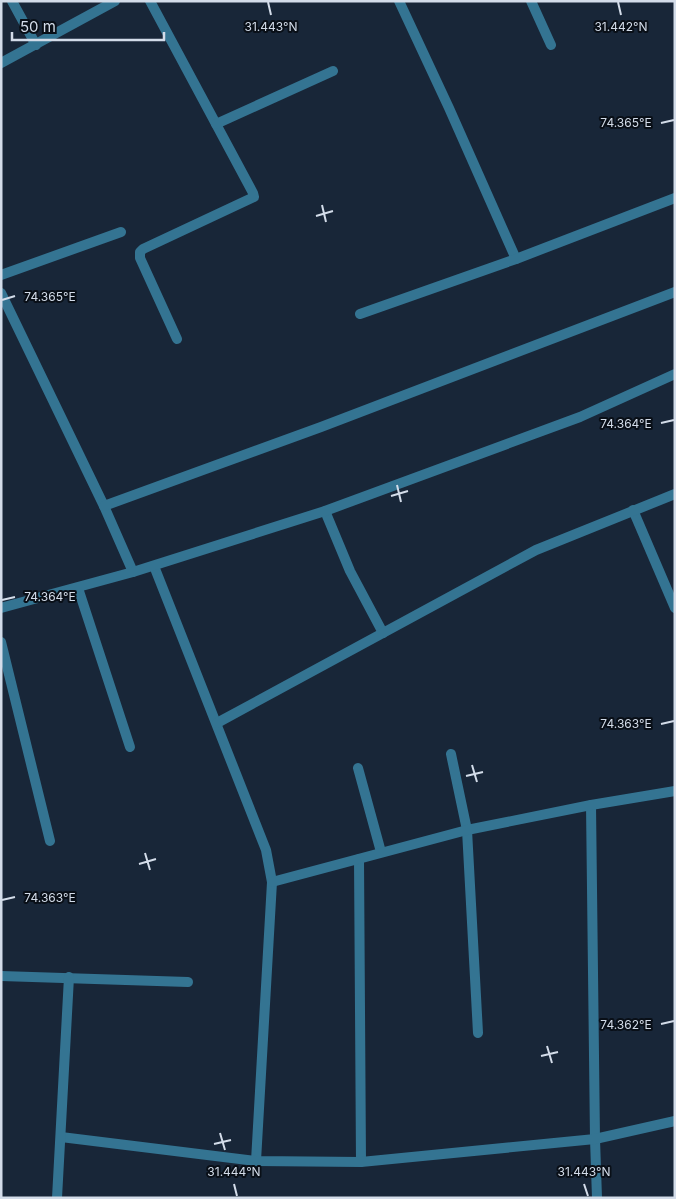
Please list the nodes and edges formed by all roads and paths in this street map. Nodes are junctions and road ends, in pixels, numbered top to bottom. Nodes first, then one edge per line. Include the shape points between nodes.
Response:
1 (12, 1) edge
2 (115, 1) edge
3 (150, 1) edge
4 (398, 1) edge
5 (531, 1) edge
6 (551, 45) dead end
7 (36, 46) junction
8 (1, 63) edge
9 (333, 71) dead end
10 (216, 124) junction
11 (675, 198) edge
12 (121, 232) dead end
13 (516, 259) junction
14 (1, 275) edge
15 (675, 292) edge
16 (1, 293) edge
17 (360, 314) dead end
18 (177, 339) dead end
19 (675, 374) edge
20 (675, 494) edge
21 (104, 506) junction
22 (633, 510) junction
23 (325, 511) junction
24 (154, 566) junction
25 (133, 572) junction
26 (78, 588) junction
27 (1, 608) edge
28 (675, 608) edge
29 (383, 633) junction
30 (1, 642) edge
31 (217, 723) junction
32 (130, 747) dead end
33 (452, 754) dead end
34 (358, 768) dead end
35 (675, 791) edge
36 (591, 805) junction
37 (467, 830) junction
38 (50, 841) dead end
39 (381, 852) junction
40 (359, 858) junction
41 (272, 882) junction
42 (1, 976) edge
43 (70, 977) junction
44 (188, 982) dead end
45 (478, 1033) dead end
46 (675, 1121) edge
47 (61, 1137) junction
48 (594, 1139) junction
49 (256, 1161) junction
50 (361, 1162) junction
51 (57, 1198) edge
52 (597, 1198) edge

1 - 7 street
2 - 7 street
3 - 10 street
4 - 13 street
5 - 6 street
7 - 8 street
9 - 10 street
10 - 18 street via 254,197 140,252
11 - 13 street
12 - 14 street
13 - 17 street
15 - 21 street via 330,424
16 - 21 street
19 - 23 street via 580,417
20 - 22 street
21 - 25 street
22 - 28 street
22 - 29 street via 536,550
23 - 24 street
23 - 29 street via 350,571
24 - 25 street
24 - 31 street
25 - 26 street
26 - 27 street
26 - 32 street
29 - 31 street
30 - 38 street
31 - 41 street via 266,850
33 - 37 street
34 - 39 street
35 - 36 street
36 - 37 street
36 - 48 street
37 - 39 street
37 - 45 street
39 - 40 street
40 - 41 street
40 - 50 street
41 - 49 street
42 - 43 street
43 - 44 street
43 - 47 street
46 - 48 street
47 - 49 street
47 - 51 street
48 - 50 street
48 - 52 street
49 - 50 street

